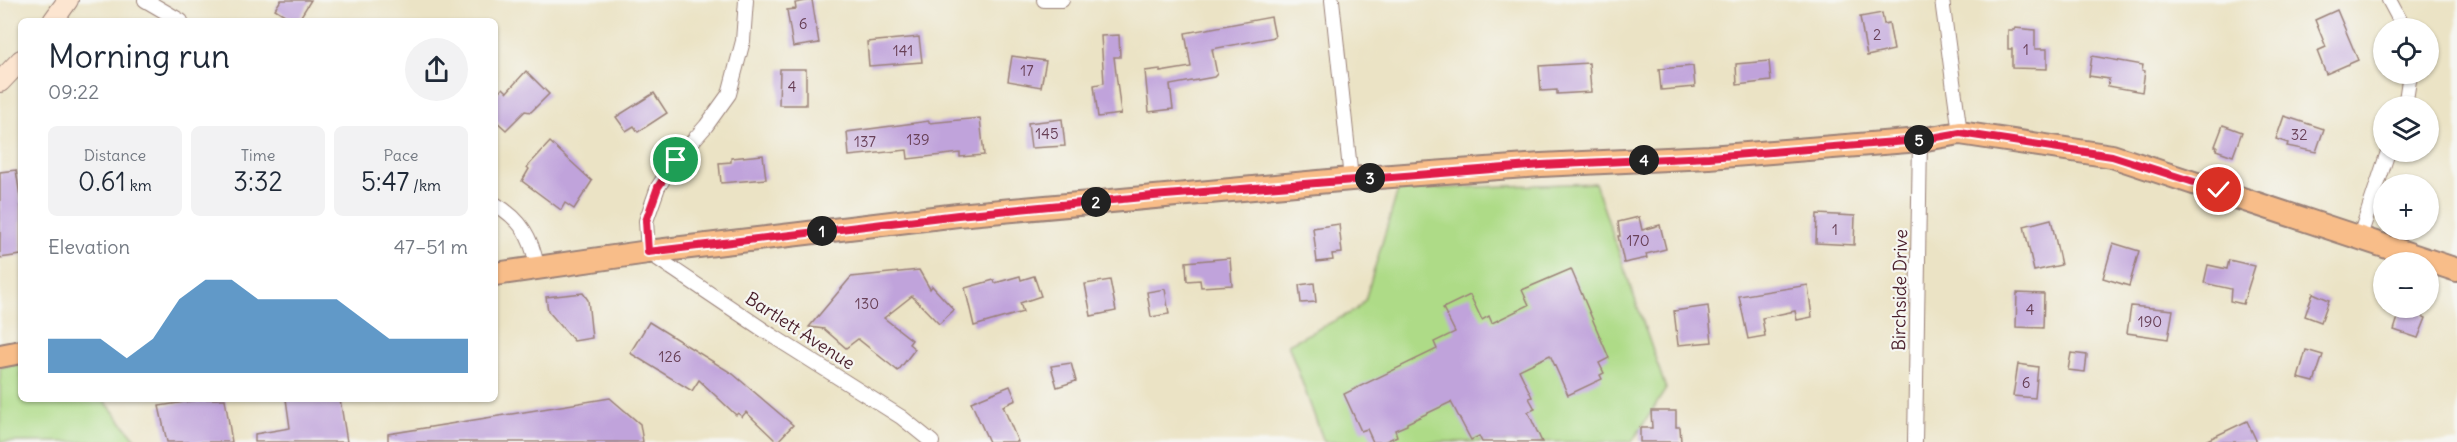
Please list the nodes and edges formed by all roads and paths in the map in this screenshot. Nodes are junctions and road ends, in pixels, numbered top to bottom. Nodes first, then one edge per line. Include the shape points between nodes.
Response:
1 (68, 0) edge
2 (145, 0) edge
3 (746, 0) edge
4 (1044, 0) edge
5 (1062, 0) edge
6 (1332, 0) edge
7 (1942, 0) edge
8 (2389, 0) edge
9 (55, 18) edge
10 (176, 18) edge
11 (2399, 18) edge
12 (18, 63) edge
13 (0, 82) edge
14 (1960, 133) junction
15 (1920, 140) junction
16 (2385, 162) edge
17 (1352, 179) junction
18 (498, 206) edge
19 (2359, 239) junction
20 (648, 252) junction
21 (537, 267) junction
22 (2457, 270) edge
23 (498, 274) edge
24 (18, 353) edge
25 (0, 356) edge
26 (932, 442) edge
27 (1915, 442) edge

1 - 9 street
2 - 10 street
3 - 20 street via 743,40 729,94 658,187 646,221
4 - 5 street
6 - 17 street
7 - 14 street
8 - 11 street
12 - 13 street
14 - 15 main road
14 - 19 main road via 2112,156
15 - 17 main road
15 - 27 street, Birchside Drive
16 - 19 street
17 - 20 main road via 958,215
18 - 21 street via 511,213 527,231
19 - 22 main road
20 - 21 main road
20 - 26 street, Bartlett Avenue via 901,417
21 - 23 main road
24 - 25 main road

